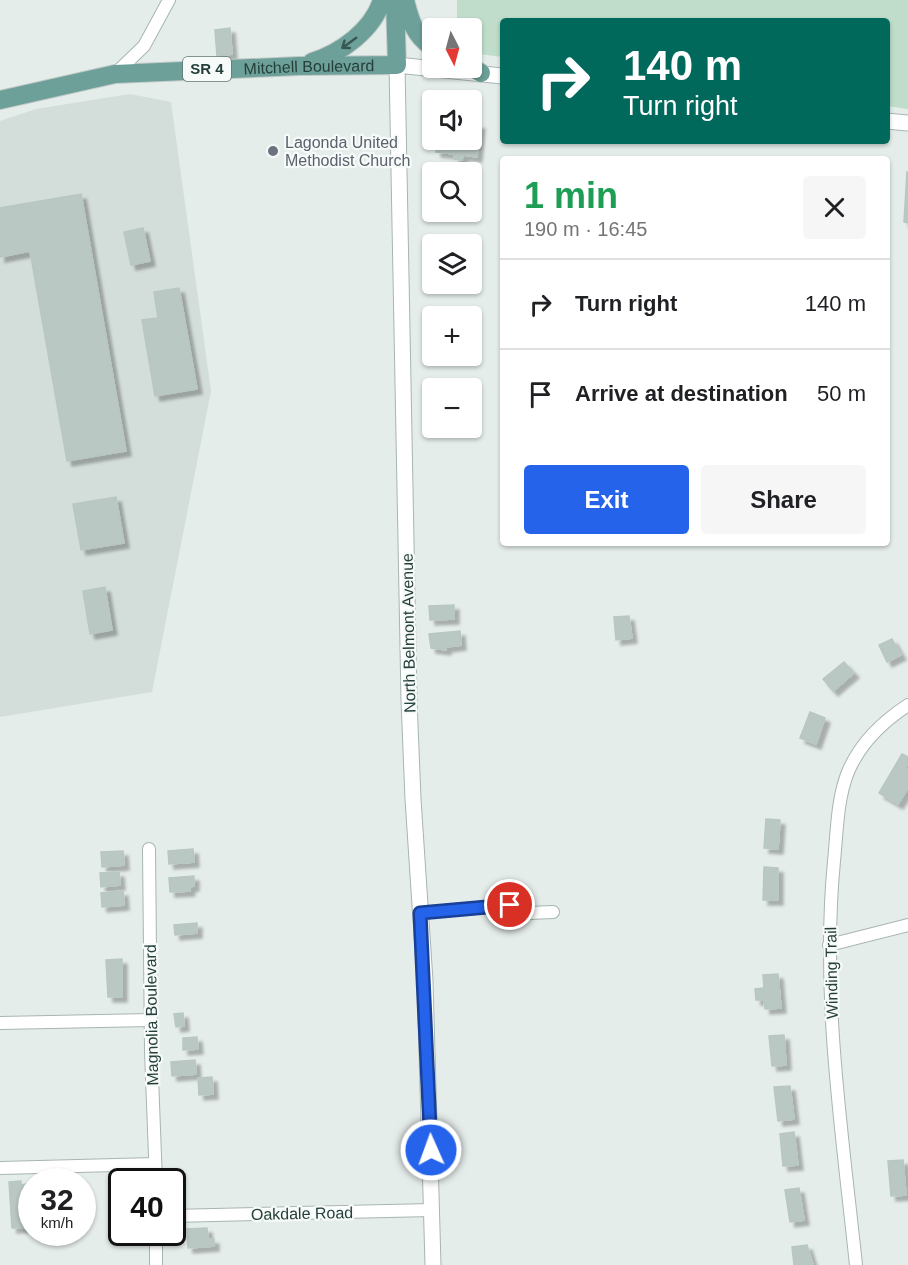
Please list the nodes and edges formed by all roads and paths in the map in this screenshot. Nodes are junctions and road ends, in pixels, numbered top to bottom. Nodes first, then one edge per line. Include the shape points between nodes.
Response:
1 (169, 0) edge
2 (382, 0) edge
3 (395, 0) edge
4 (405, 0) edge
5 (422, 38) edge
6 (397, 65) junction
7 (299, 66) junction
8 (422, 67) edge
9 (482, 71) edge
10 (115, 74) junction
11 (500, 76) edge
12 (0, 100) edge
13 (890, 121) edge
14 (908, 123) edge
15 (908, 705) edge
16 (149, 849) dead end
17 (553, 912) dead end
18 (420, 913) junction
19 (908, 925) edge
20 (829, 945) junction
21 (151, 1020) junction
22 (0, 1023) edge
23 (155, 1164) junction
24 (0, 1168) edge
25 (155, 1168) edge
26 (432, 1210) junction
27 (186, 1216) edge
28 (156, 1246) edge
29 (156, 1265) edge
30 (433, 1265) edge
31 (856, 1265) edge

1 - 10 street via 144,46
2 -> 7 main road, SR 4 via 360,35 330,56
3 - 6 main road, North Belmont Avenue
4 - 5 main road via 411,24
6 - 7 main road, Mitchell Boulevard / SR 4
6 - 8 street, Mitchell Boulevard
6 - 18 street, North Belmont Avenue via 410,700
7 - 10 main road, Mitchell Boulevard / SR 4
9 - 11 street, Mitchell Boulevard
10 - 12 main road, SR 4
13 - 14 street
15 - 20 street, Winding Trail via 878,728 847,774 837,829
16 - 21 street, Magnolia Boulevard
17 - 18 street via 529,913 510,905
18 - 26 street, North Belmont Avenue
19 - 20 street
20 - 31 street, Winding Trail via 834,1051
21 - 22 street
21 - 23 street, Magnolia Boulevard
23 - 24 street
23 - 25 street, Magnolia Boulevard
26 - 27 street, Oakdale Road
26 - 30 street, North Belmont Avenue
28 - 29 street

